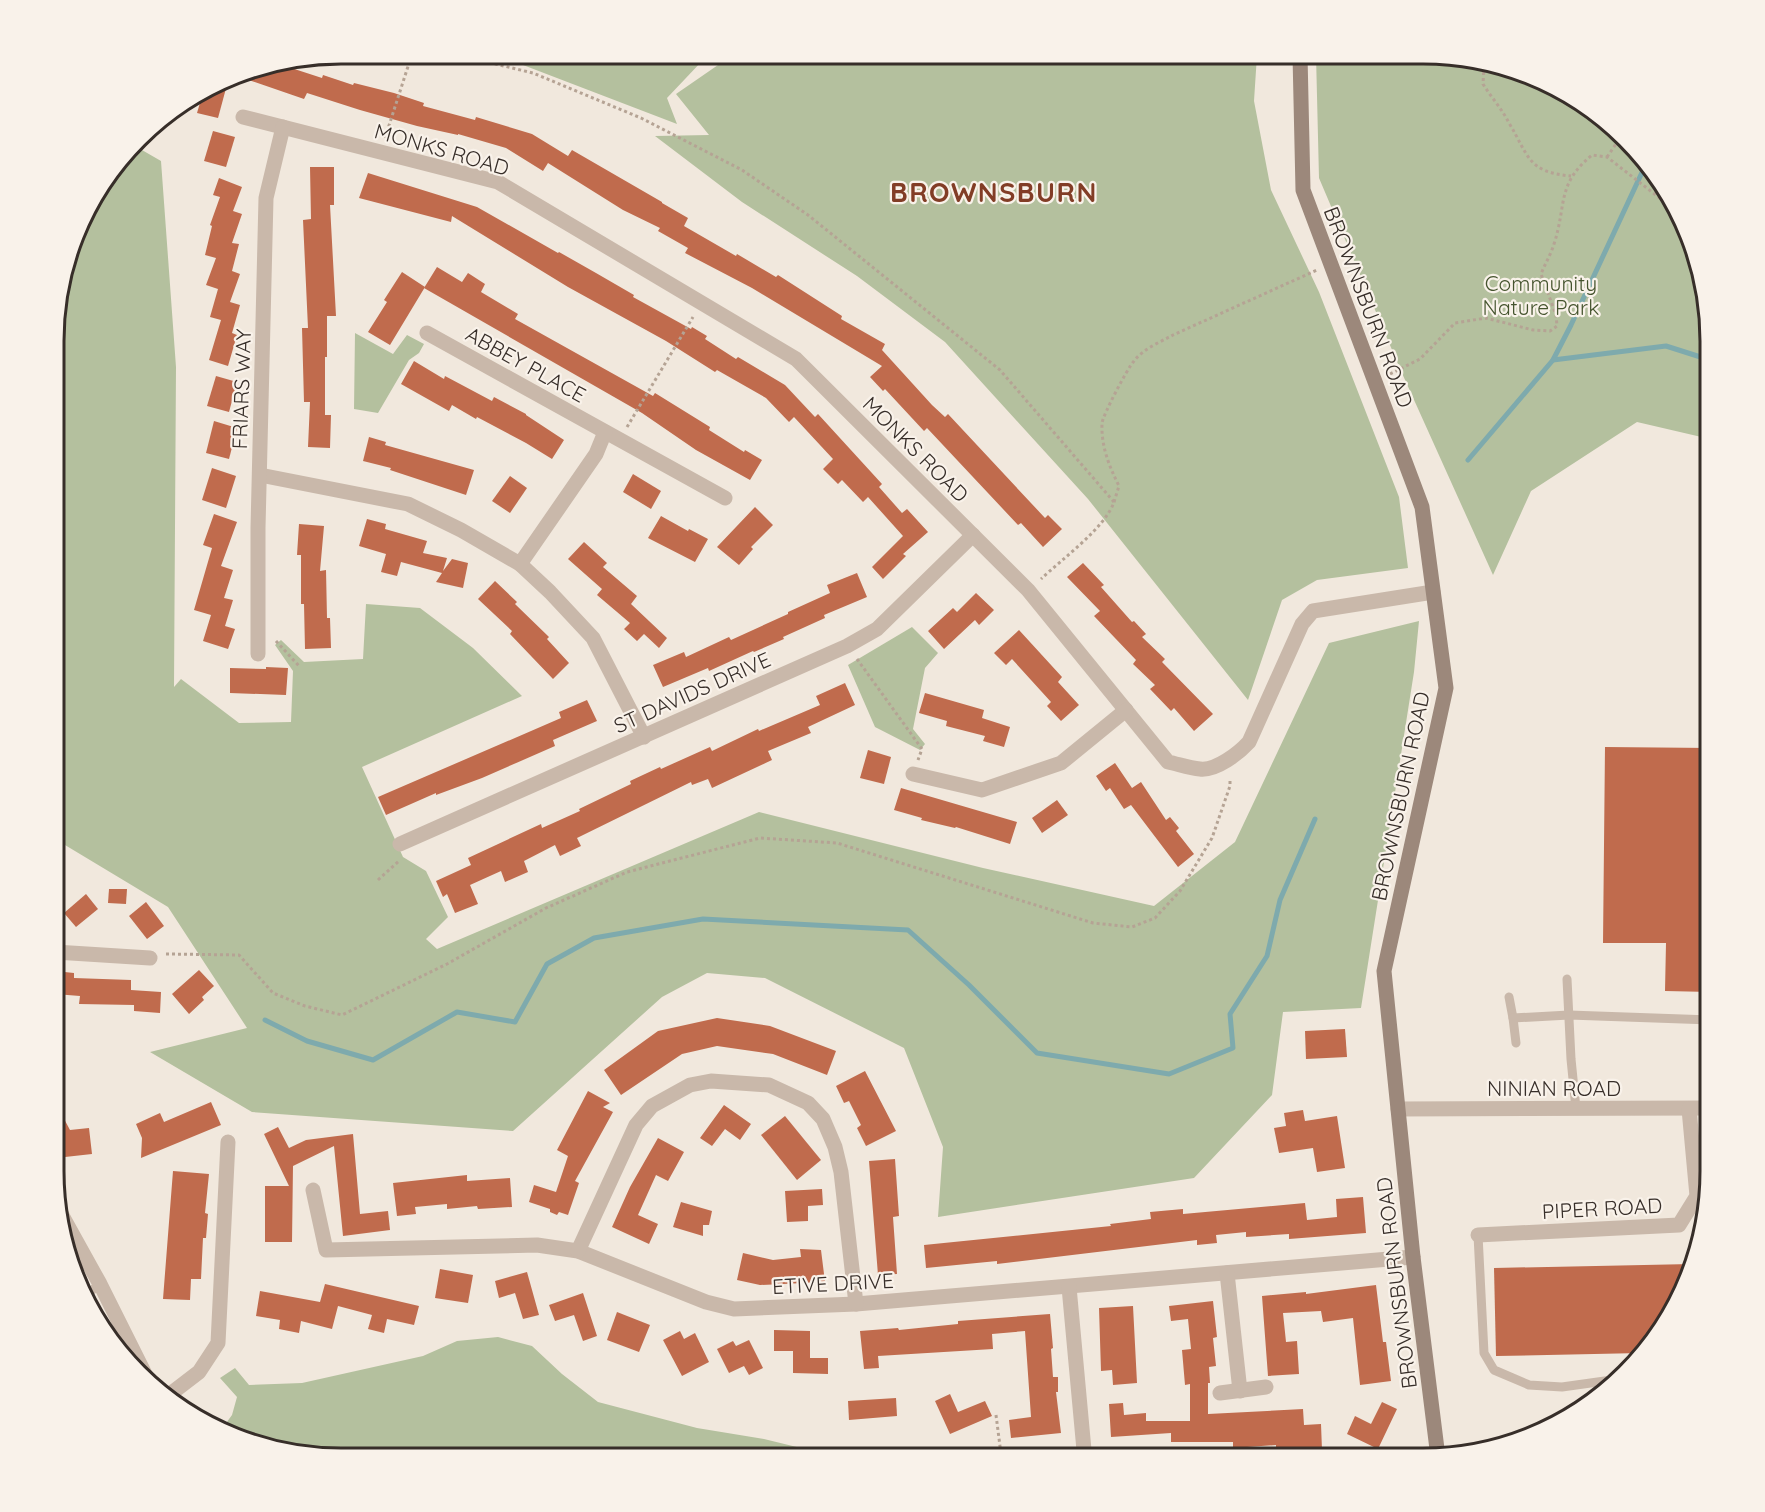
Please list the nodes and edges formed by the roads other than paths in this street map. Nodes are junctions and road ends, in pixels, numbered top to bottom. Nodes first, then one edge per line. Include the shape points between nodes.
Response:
1 (1300, 65) edge
2 (243, 117) dead end
3 (283, 127) junction
4 (427, 333) dead end
5 (605, 432) junction
6 (260, 475) junction
7 (725, 498) dead end
8 (973, 535) junction
9 (520, 564) junction
10 (1433, 592) junction
11 (258, 654) dead end
12 (1126, 710) junction
13 (644, 737) junction
14 (914, 774) road end
15 (400, 844) dead end
16 (64, 953) edge
17 (150, 958) road end
18 (1567, 979) dead end
19 (1509, 997) dead end
20 (1569, 1015) junction
21 (1513, 1018) junction
22 (1700, 1020) edge
23 (1516, 1044) dead end
24 (1700, 1108) edge
25 (1398, 1109) junction
26 (1576, 1109) junction
27 (1689, 1109) junction
28 (228, 1142) dead end
29 (313, 1190) dead end
30 (1700, 1191) edge
31 (1698, 1203) edge
32 (72, 1234) edge
33 (1478, 1235) joint
34 (578, 1251) junction
35 (1413, 1257) junction
36 (1227, 1273) junction
37 (100, 1284) junction
38 (1069, 1287) junction
39 (92, 1291) edge
40 (856, 1305) junction
41 (136, 1356) edge
42 (1603, 1381) edge
43 (1266, 1387) dead end
44 (174, 1391) edge
45 (1240, 1391) junction
46 (1220, 1393) dead end
47 (1437, 1447) edge
48 (1084, 1448) edge

1 - 10 main road, BROWNSBURN ROAD via 1303,190 1422,507
2 - 3 street, MONKS ROAD
3 - 6 street, FRIARS WAY via 266,198
3 - 8 street, MONKS ROAD via 498,182 701,302 796,359
4 - 5 street, ABBEY PLACE
5 - 7 street, ABBEY PLACE
5 - 9 street via 596,454
6 - 9 street via 408,504
6 - 11 street, FRIARS WAY
8 - 12 street, MONKS ROAD via 1028,590
8 - 13 street, ST DAVIDS DRIVE via 877,629
9 - 13 street via 593,638
10 - 12 street, MONKS ROAD via 1313,611 1302,624 1249,742 1241,752 1203,770 1167,762
10 - 25 main road, BROWNSBURN ROAD via 1446,688 1384,971
12 - 14 street via 1061,764 982,790
13 - 15 street, ST DAVIDS DRIVE
16 - 17 street
18 - 20 lane
19 - 21 lane
20 - 21 lane
20 - 22 lane
20 - 26 lane
21 - 23 lane
24 - 27 street, NINIAN ROAD
25 - 26 street, NINIAN ROAD
25 - 35 main road, BROWNSBURN ROAD
26 - 27 street, NINIAN ROAD
27 - 30 street, PIPER ROAD
28 - 44 street via 218,1343 199,1372
29 - 34 street, ETIVE DRIVE via 326,1250 537,1245
31 - 33 street, PIPER ROAD via 1678,1225
32 - 37 street
33 - 42 lane via 1485,1353 1494,1370 1529,1385 1562,1387
34 - 40 street, ETIVE DRIVE via 705,1302 734,1309
34 - 40 street via 636,1125 652,1106 690,1085 711,1081 769,1085 808,1103 823,1119 835,1148
35 - 36 street, ETIVE DRIVE
35 - 47 main road, BROWNSBURN ROAD
36 - 38 street, ETIVE DRIVE
36 - 45 street
37 - 39 lane
37 - 41 street
38 - 40 street, ETIVE DRIVE
38 - 48 street
43 - 45 street
45 - 46 street

